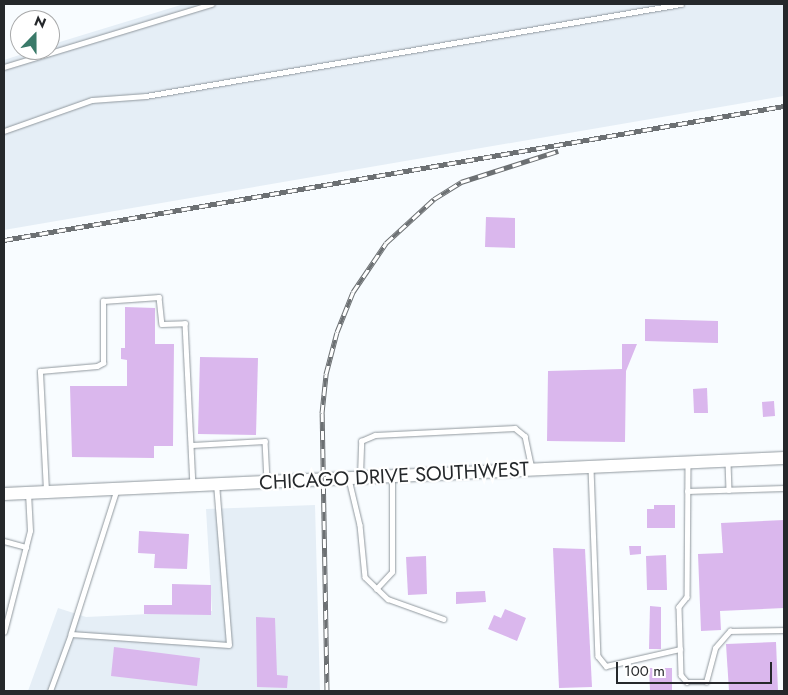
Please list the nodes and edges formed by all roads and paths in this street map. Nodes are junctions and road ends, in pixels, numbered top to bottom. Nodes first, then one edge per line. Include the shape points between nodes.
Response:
1 (212, 4) edge
2 (681, 4) edge
3 (4, 67) edge
4 (4, 131) edge
5 (192, 445) junction
6 (784, 458) edge
7 (728, 460) junction
8 (688, 462) junction
9 (591, 467) junction
10 (532, 469) junction
11 (392, 476) junction
12 (354, 478) junction
13 (267, 481) junction
14 (216, 484) junction
15 (193, 485) junction
16 (784, 488) edge
17 (117, 489) junction
18 (729, 490) junction
19 (687, 491) junction
20 (46, 492) junction
21 (28, 493) junction
22 (4, 494) edge
23 (4, 541) edge
24 (26, 547) junction
25 (376, 589) junction
26 (444, 619) dead end
27 (784, 630) edge
28 (4, 632) edge
29 (71, 634) junction
30 (680, 650) junction
31 (50, 691) edge

1 - 3 lane
2 - 4 lane via 146,96 92,100
5 - 13 lane via 265,441
5 - 15 lane
5 - 20 lane via 185,323 162,324 159,297 103,301 103,363 40,371
6 - 7 main road, CHICAGO DRIVE SOUTHWEST
7 - 8 main road, CHICAGO DRIVE SOUTHWEST
7 - 18 lane
8 - 9 main road, CHICAGO DRIVE SOUTHWEST
8 - 19 lane
9 - 10 main road, CHICAGO DRIVE SOUTHWEST
9 - 30 lane via 598,656 606,666
10 - 11 main road, CHICAGO DRIVE SOUTHWEST
10 - 12 lane via 524,436 515,428 375,434 361,441
11 - 12 main road, CHICAGO DRIVE SOUTHWEST
11 - 25 lane via 392,572
12 - 13 main road, CHICAGO DRIVE SOUTHWEST
12 - 25 lane via 365,577
13 - 14 main road, CHICAGO DRIVE SOUTHWEST
14 - 15 main road, CHICAGO DRIVE SOUTHWEST
14 - 29 lane via 229,645
15 - 17 main road, CHICAGO DRIVE SOUTHWEST
16 - 18 lane
17 - 20 main road, CHICAGO DRIVE SOUTHWEST
17 - 29 lane
18 - 19 lane
19 - 30 lane via 687,597 679,607
20 - 21 main road, CHICAGO DRIVE SOUTHWEST
21 - 22 main road, CHICAGO DRIVE SOUTHWEST
21 - 24 lane via 30,531
23 - 24 lane
24 - 28 lane
25 - 26 lane via 388,599
27 - 30 lane via 730,630 715,648 706,682 687,682 681,675
29 - 31 lane

